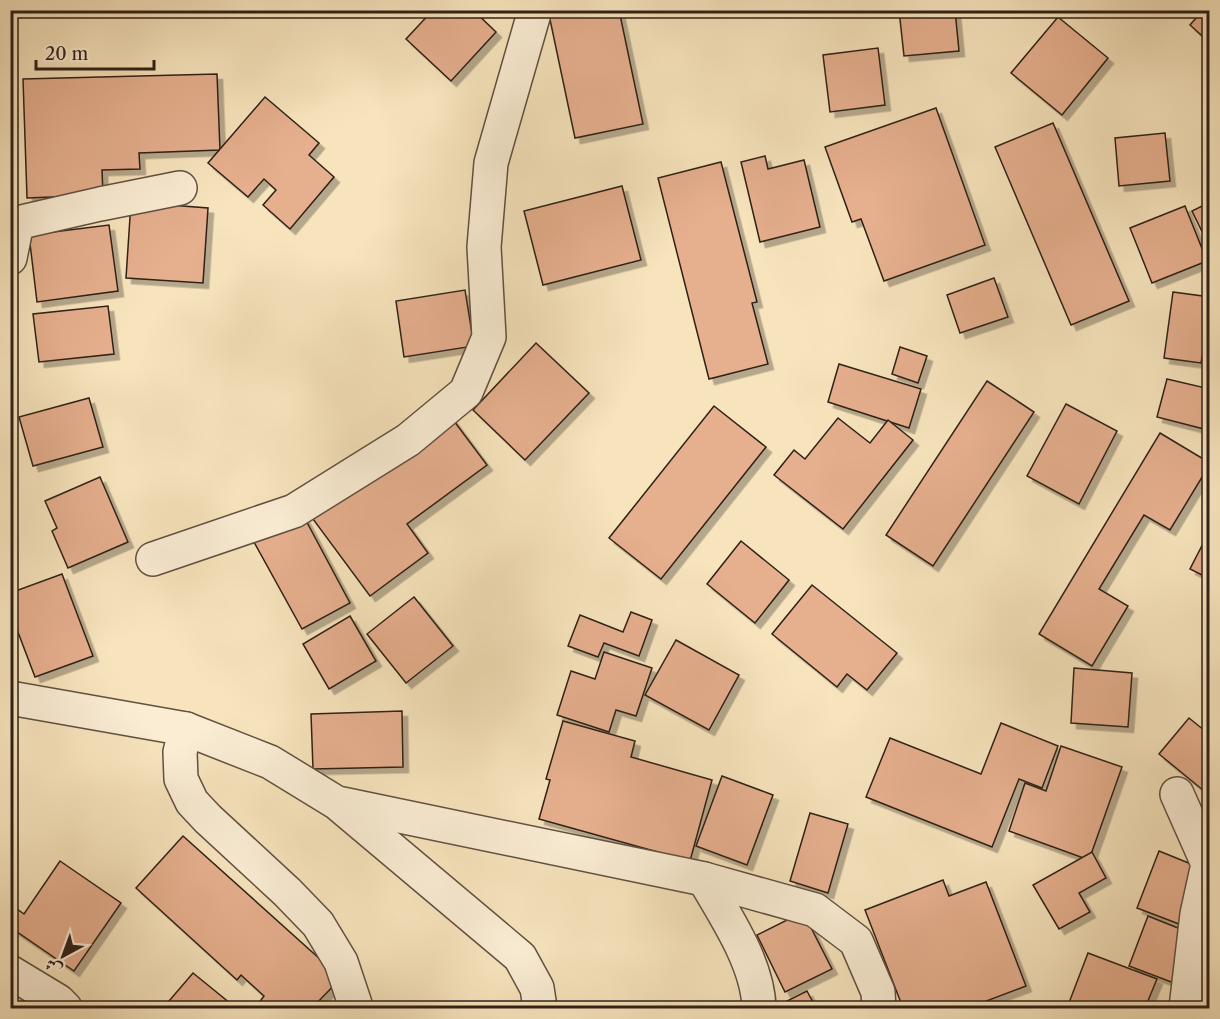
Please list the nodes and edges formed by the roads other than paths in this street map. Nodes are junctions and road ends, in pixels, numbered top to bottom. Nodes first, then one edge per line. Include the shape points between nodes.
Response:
1 (535, 10) edge
2 (180, 188) dead end
3 (10, 258) edge
4 (153, 559) dead end
5 (10, 698) edge
6 (186, 729) junction
7 (1177, 794) dead end
8 (337, 803) junction
9 (704, 879) junction
10 (10, 972) edge
11 (65, 1008) edge
12 (355, 1008) edge
13 (540, 1008) edge
14 (759, 1008) edge
15 (879, 1008) edge
16 (1186, 1008) edge

1 - 4 street via 491,163 484,247 489,337 466,392 408,440 294,511
2 - 3 street via 17,223
5 - 6 street
6 - 8 street via 270,762
6 - 12 street via 180,752 181,779 192,802 318,924 341,962
7 - 16 street via 1208,864 1197,914
8 - 9 street
8 - 13 street via 520,957 537,988
9 - 14 street via 741,944 759,993
9 - 15 street via 815,910 856,941 878,992
10 - 11 street

